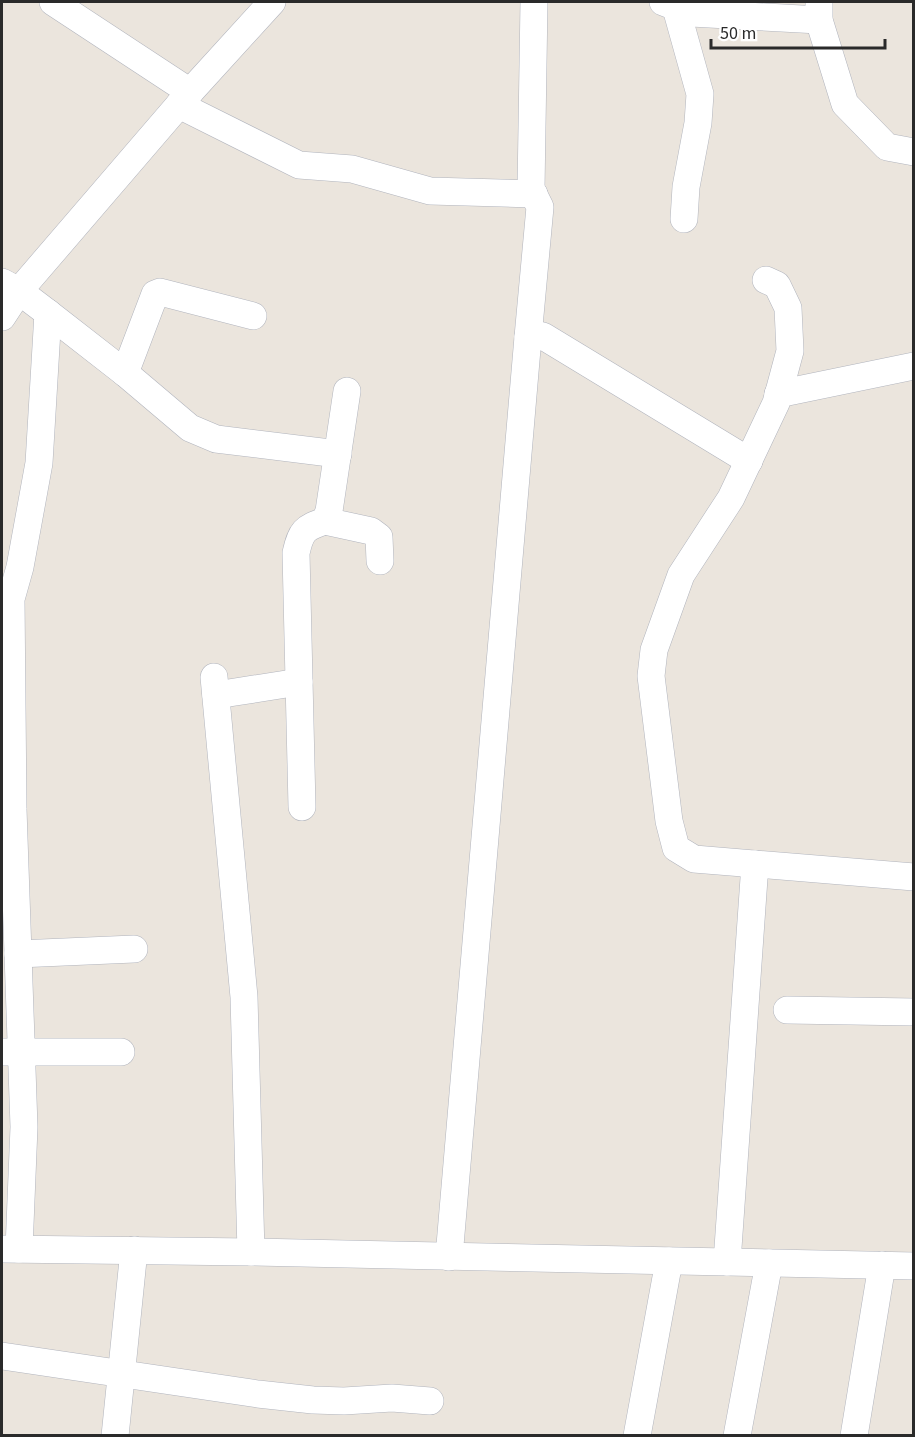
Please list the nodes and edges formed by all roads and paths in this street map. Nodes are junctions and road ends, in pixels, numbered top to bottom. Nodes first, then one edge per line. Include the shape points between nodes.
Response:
1 (53, 2) edge
2 (272, 2) edge
3 (534, 2) edge
4 (669, 5) edge
5 (819, 11) edge
6 (184, 99) junction
7 (914, 152) edge
8 (534, 194) junction
9 (684, 219) dead end
10 (766, 280) dead end
11 (10, 286) edge
12 (48, 313) junction
13 (253, 316) dead end
14 (2, 317) edge
15 (528, 337) junction
16 (914, 366) edge
17 (125, 372) junction
18 (347, 391) dead end
19 (778, 394) junction
20 (338, 454) junction
21 (749, 461) junction
22 (325, 521) junction
23 (381, 561) dead end
24 (7, 682) edge
25 (299, 682) junction
26 (302, 807) dead end
27 (755, 864) junction
28 (914, 877) edge
29 (134, 949) dead end
30 (18, 954) junction
31 (787, 1010) dead end
32 (914, 1012) edge
33 (12, 1052) edge
34 (121, 1052) dead end
35 (10, 1249) edge
36 (134, 1250) junction
37 (251, 1252) junction
38 (449, 1257) junction
39 (669, 1261) junction
40 (727, 1262) junction
41 (769, 1263) junction
42 (882, 1265) junction
43 (914, 1266) edge
44 (2, 1356) edge
45 (121, 1375) junction
46 (430, 1401) dead end
47 (115, 1436) edge
48 (637, 1436) edge
49 (737, 1436) edge
50 (854, 1436) edge

1 - 6 street
2 - 6 street
3 - 8 street
4 - 5 street via 691,13
4 - 9 street via 700,94
5 - 7 street via 845,104 887,147
6 - 8 street via 299,165 352,169 430,191
6 - 11 street
8 - 15 street via 540,207
10 - 19 street via 777,285 788,308 790,351
11 - 12 street
11 - 14 street
12 - 17 street
12 - 24 street via 39,463 11,600
13 - 17 street via 160,292 155,294
15 - 21 street via 543,336
15 - 38 street
16 - 19 street
17 - 20 street via 190,428 216,439
18 - 20 street
19 - 21 street
20 - 22 street
21 - 27 street via 731,498 681,575 654,650 651,676 669,821 676,848 694,859
22 - 23 street via 371,531 379,537
22 - 25 street via 308,526 300,536 296,553
24 - 30 street
25 - 26 street
25 - 37 street via 215,686 244,997
27 - 28 street
27 - 40 street
29 - 30 street
30 - 33 street
31 - 32 street
33 - 34 street
33 - 35 street via 24,1127
35 - 36 street
36 - 37 street
36 - 45 street
37 - 38 street
38 - 39 street
39 - 40 street
39 - 48 street
40 - 41 street
41 - 42 street
41 - 49 street
42 - 43 street
42 - 50 street
44 - 45 street
45 - 46 street via 313,1400
45 - 47 street

